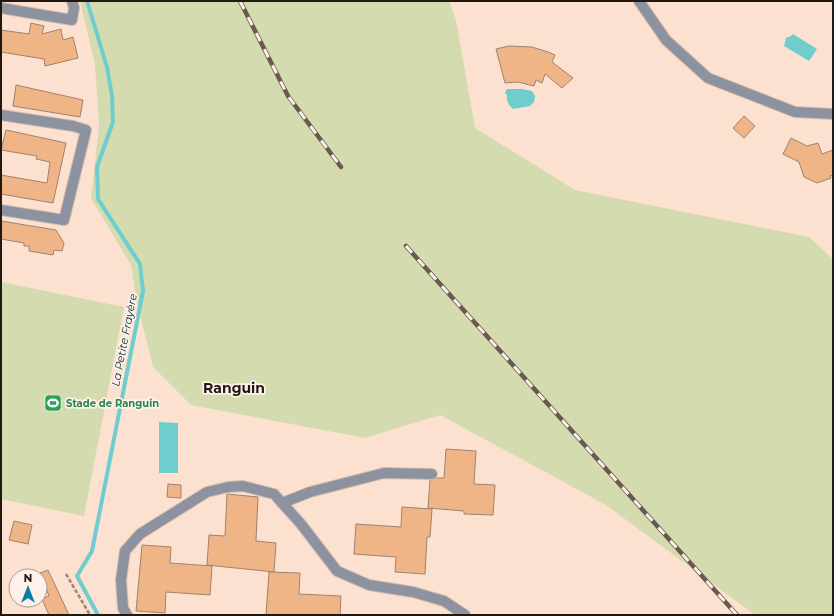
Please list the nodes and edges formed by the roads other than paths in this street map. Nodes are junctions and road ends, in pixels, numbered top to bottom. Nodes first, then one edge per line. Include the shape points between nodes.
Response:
1 (72, 1) edge
2 (639, 1) edge
3 (1, 8) edge
4 (833, 114) edge
5 (1, 115) edge
6 (1, 210) edge
7 (432, 474) dead end
8 (282, 503) junction
9 (127, 615) edge
10 (465, 615) edge

1 - 3 street via 72,20
2 - 4 street via 666,40 708,78 795,112
5 - 6 street via 86,130 64,220
7 - 8 street via 384,474 310,492
8 - 9 street via 274,494 243,486 228,487 207,492 140,534 125,551 121,580 123,608
8 - 10 street via 337,571 369,585 413,592 444,601

